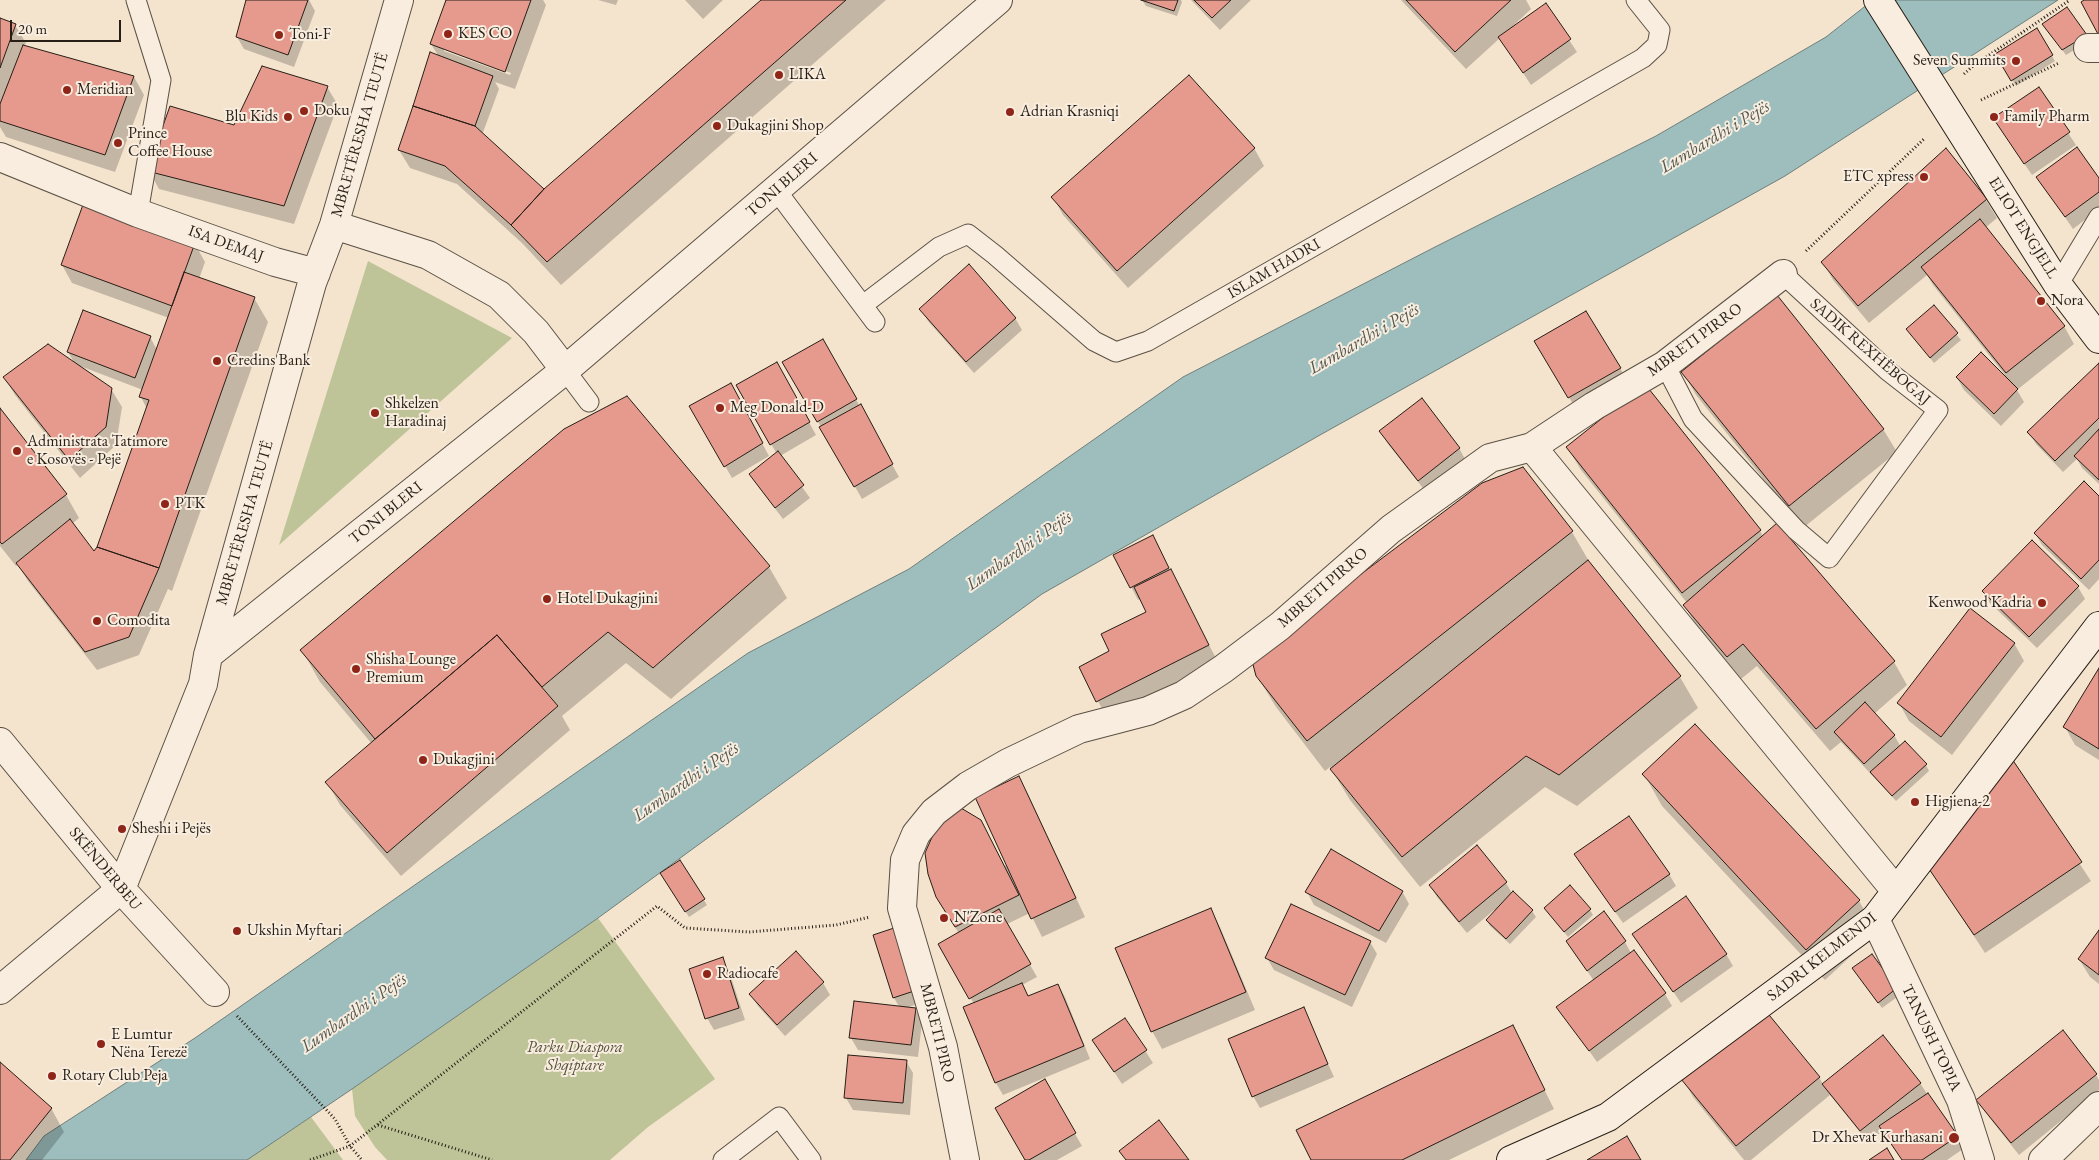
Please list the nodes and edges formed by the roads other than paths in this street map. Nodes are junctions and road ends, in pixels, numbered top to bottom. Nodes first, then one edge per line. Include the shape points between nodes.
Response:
1 (136, 0) edge
2 (399, 0) edge
3 (998, 0) edge
4 (1636, 0) edge
5 (1878, 0) edge
6 (0, 157) edge
7 (776, 190) junction
8 (138, 213) junction
9 (2099, 217) edge
10 (334, 225) junction
11 (316, 273) junction
12 (1783, 274) joint
13 (2058, 285) junction
14 (863, 305) junction
15 (876, 322) dead end
16 (2099, 339) edge
17 (1665, 365) junction
18 (565, 370) junction
19 (588, 402) dead end
20 (1532, 447) junction
21 (2099, 626) edge
22 (208, 655) junction
23 (0, 742) edge
24 (120, 890) junction
25 (1896, 892) junction
26 (902, 908) joint
27 (1875, 920) junction
28 (0, 990) edge
29 (223, 1001) road end
30 (2099, 1106) edge
31 (723, 1160) edge
32 (811, 1160) edge
33 (965, 1160) edge
34 (1511, 1160) edge
35 (1980, 1160) edge
36 (2043, 1160) edge

1 - 8 lane via 160,80
2 - 10 street, MBRETËRESHA TEUTË
3 - 7 street, TONI BLERI
4 - 14 lane, ISLAM HADRI via 1660,30 1657,46 1644,58 1148,341 1116,352 1094,341 968,234 939,247
5 - 13 street, ELIOT ENGJELL
6 - 8 street, ISA DEMAJ
7 - 14 lane
7 - 18 street, TONI BLERI
8 - 11 street, ISA DEMAJ via 275,262
9 - 13 lane
10 - 11 street, MBRETËRESHA TEUTË
10 - 18 street via 428,255 499,294 536,332
11 - 22 street, MBRETËRESHA TEUTË
12 - 17 street, MBRETI PIRRO
12 - 17 lane, SADIK REXHËBOGAJ via 1888,371 1938,410 1829,558 1796,530 1693,419
13 - 16 street, ELIOT ENGJELL
14 - 15 lane
17 - 20 street, MBRETI PIRRO
18 - 19 lane
18 - 22 street, TONI BLERI
20 - 25 street
20 - 26 street, MBRETI PIRRO via 1490,458 1391,529 1280,626 1184,695 1148,711 1079,729 968,786 934,812 916,834 905,860
21 - 25 street, SADRI KELMENDI
22 - 24 street, MBRETËRESHA TEUTË via 203,684
23 - 24 street, SKËNDERBEU
24 - 28 street, MBRETËRESHA TEUTË
24 - 29 street, SKËNDERBEU
25 - 27 street, SADRI KELMENDI
26 - 33 street, MBRETI PIRO via 943,1047
27 - 34 street, SADRI KELMENDI via 1608,1117
27 - 35 street, TANUSH TOPIA via 1961,1100
30 - 36 street
31 - 32 lane via 779,1117

